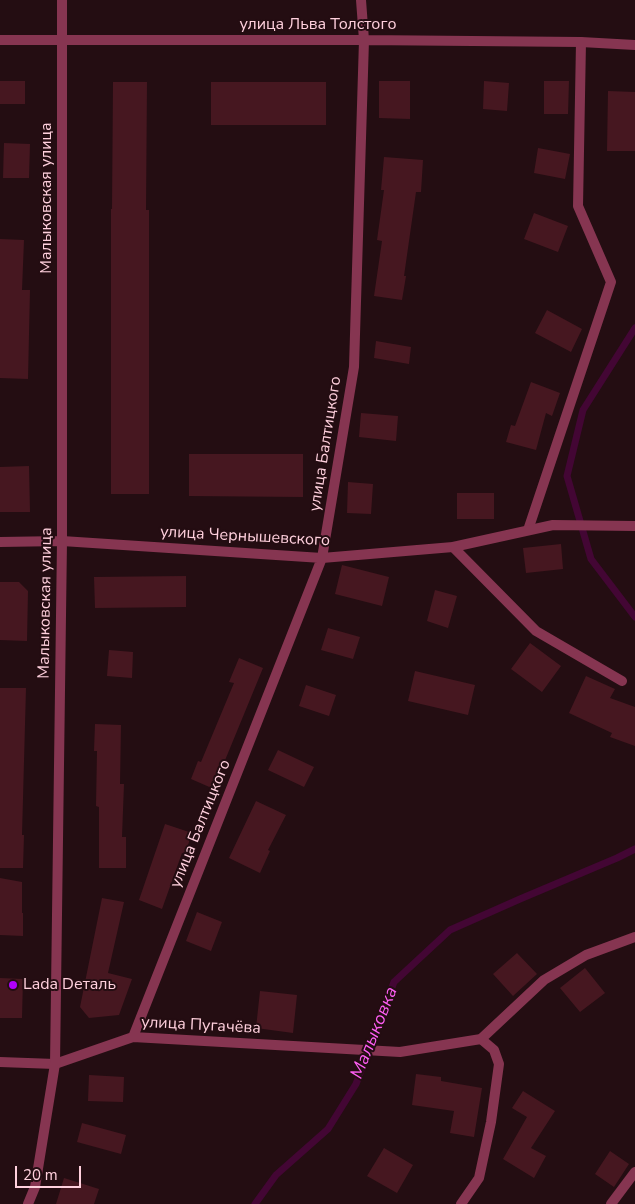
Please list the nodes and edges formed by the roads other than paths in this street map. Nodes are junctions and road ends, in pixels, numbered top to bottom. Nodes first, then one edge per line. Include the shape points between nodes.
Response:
1 (62, 0) edge
2 (361, 0) edge
3 (0, 40) edge
4 (62, 40) junction
5 (364, 40) junction
6 (581, 42) junction
7 (635, 45) edge
8 (635, 526) edge
9 (528, 530) junction
10 (62, 541) junction
11 (0, 542) edge
12 (453, 546) junction
13 (322, 558) junction
14 (622, 681) dead end
15 (635, 937) edge
16 (133, 1037) junction
17 (482, 1039) junction
18 (0, 1062) edge
19 (55, 1064) junction
20 (635, 1172) edge
21 (28, 1204) edge
22 (461, 1204) edge
23 (611, 1204) edge

1 - 4 street, Малыковская улица
2 - 5 street, улица Балтицкого
3 - 4 street, улица Льва Толстого
4 - 5 street, улица Льва Толстого
4 - 10 street, Малыковская улица
5 - 6 street, улица Льва Толстого
5 - 13 street, улица Балтицкого via 354,367
6 - 7 street, улица Льва Толстого
6 - 9 street via 578,206 611,282
8 - 9 street, улица Чернышевского via 553,525
9 - 12 street, улица Чернышевского
10 - 11 street, улица Чернышевского
10 - 13 street, улица Чернышевского
10 - 19 street, Малыковская улица
12 - 13 street, улица Чернышевского
12 - 14 street via 536,631
13 - 16 street, улица Балтицкого
15 - 17 street via 586,955 544,980
16 - 17 street, улица Пугачёва via 400,1052
16 - 19 street, улица Пугачёва
17 - 22 street via 494,1050 499,1064 492,1122 479,1178
18 - 19 street, улица Пугачёва
19 - 21 street, Малыковская улица via 35,1187
20 - 23 street

